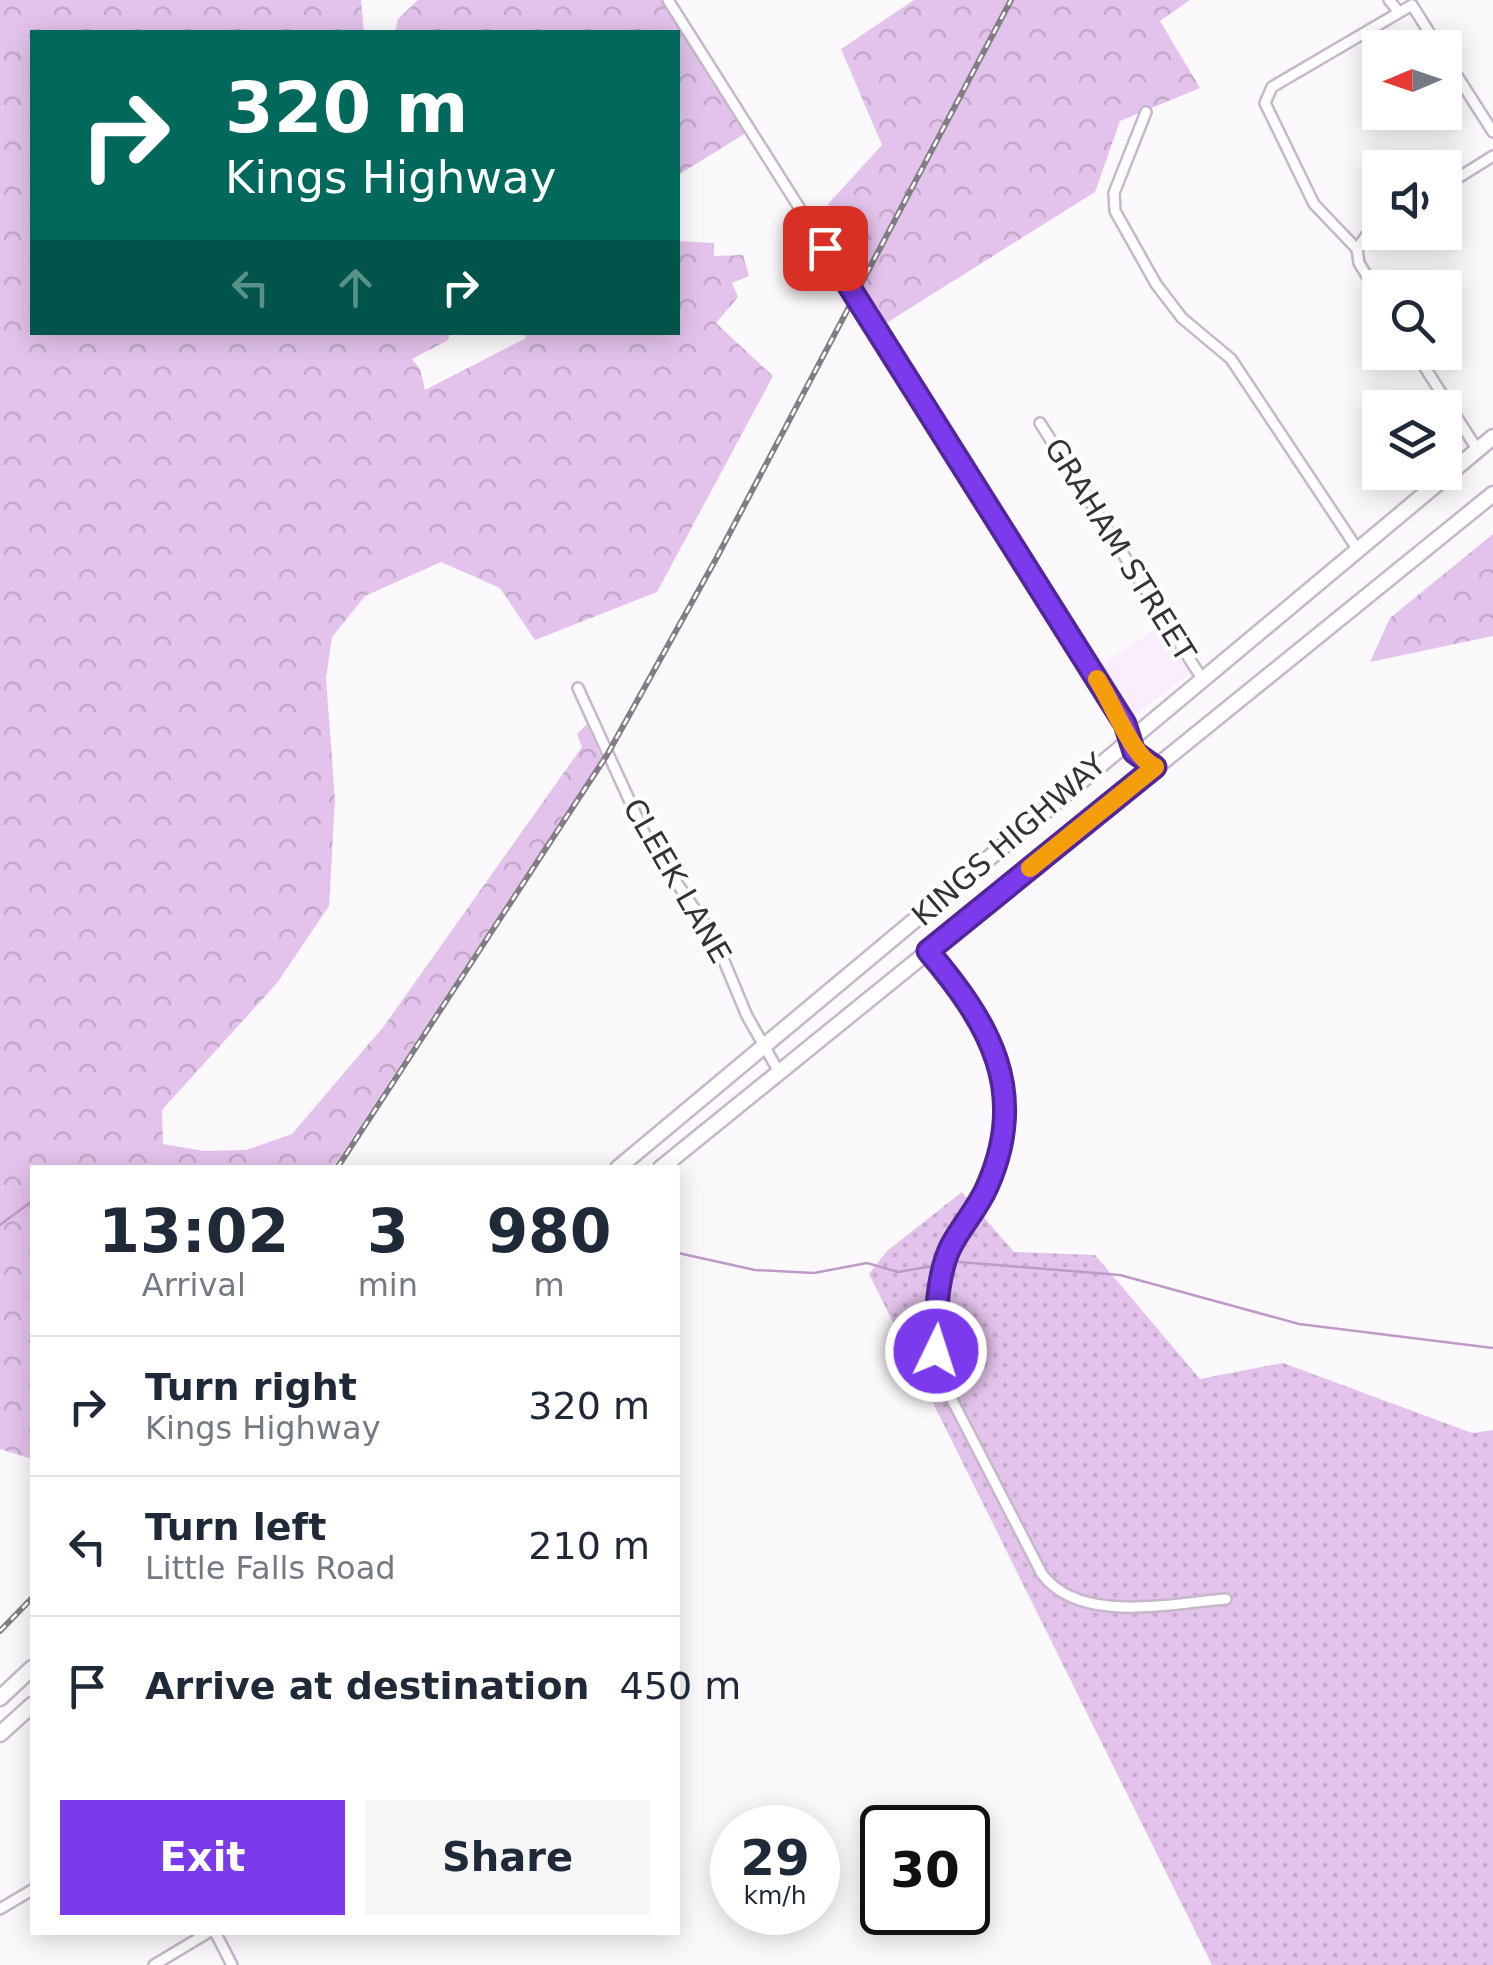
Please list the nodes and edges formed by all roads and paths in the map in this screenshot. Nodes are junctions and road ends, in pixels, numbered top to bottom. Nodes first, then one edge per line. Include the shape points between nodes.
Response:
1 (668, 0) edge
2 (1389, 0) edge
3 (1399, 12) junction
4 (1428, 30) edge
5 (1462, 84) edge
6 (1146, 112) dead end
7 (1493, 132) edge
8 (1493, 156) edge
9 (1462, 175) edge
10 (1362, 242) edge
11 (1358, 249) junction
12 (1362, 270) edge
13 (1426, 370) edge
14 (1040, 423) dead end
15 (1493, 437) edge
16 (1476, 448) junction
17 (1493, 494) edge
18 (1356, 548) junction
19 (1200, 677) junction
20 (578, 688) dead end
21 (1129, 737) junction
22 (1155, 767) junction
23 (928, 951) junction
24 (764, 1048) junction
25 (779, 1072) junction
26 (622, 1165) edge
27 (665, 1165) edge
28 (1226, 1599) dead end
29 (30, 1670) edge
30 (0, 1698) edge
31 (30, 1707) edge
32 (0, 1734) edge
33 (30, 1891) edge
34 (0, 1909) edge
35 (207, 1935) edge
36 (214, 1935) edge
37 (154, 1965) edge
38 (232, 1965) edge

1 - 21 street
2 - 3 street
3 - 4 street via 1412,5
3 - 11 street via 1272,87 1265,109 1314,204
5 - 7 street
6 - 18 street via 1114,193 1116,211 1156,284 1182,318 1231,359
8 - 9 street
10 - 11 street
11 - 12 street
13 - 16 street
14 - 19 street, GRAHAM STREET
15 - 16 highway, KINGS HIGHWAY
16 - 18 highway, KINGS HIGHWAY
17 - 22 highway, KINGS HIGHWAY
18 - 19 highway, KINGS HIGHWAY
19 - 21 highway, KINGS HIGHWAY
20 - 24 street, CLEEK LANE via 642,828 714,938
21 - 22 street via 1140,758
21 - 24 highway, KINGS HIGHWAY
22 - 23 highway, KINGS HIGHWAY
23 - 25 highway, KINGS HIGHWAY
23 - 28 street via 985,1026 1004,1102 995,1167 945,1263 936,1335 948,1392 1042,1574 1058,1591 1123,1605
24 - 25 street, CLEEK LANE
24 - 26 highway, KINGS HIGHWAY
25 - 27 highway, KINGS HIGHWAY
29 - 30 highway
31 - 32 highway
33 - 34 street
35 - 37 street
36 - 38 street

